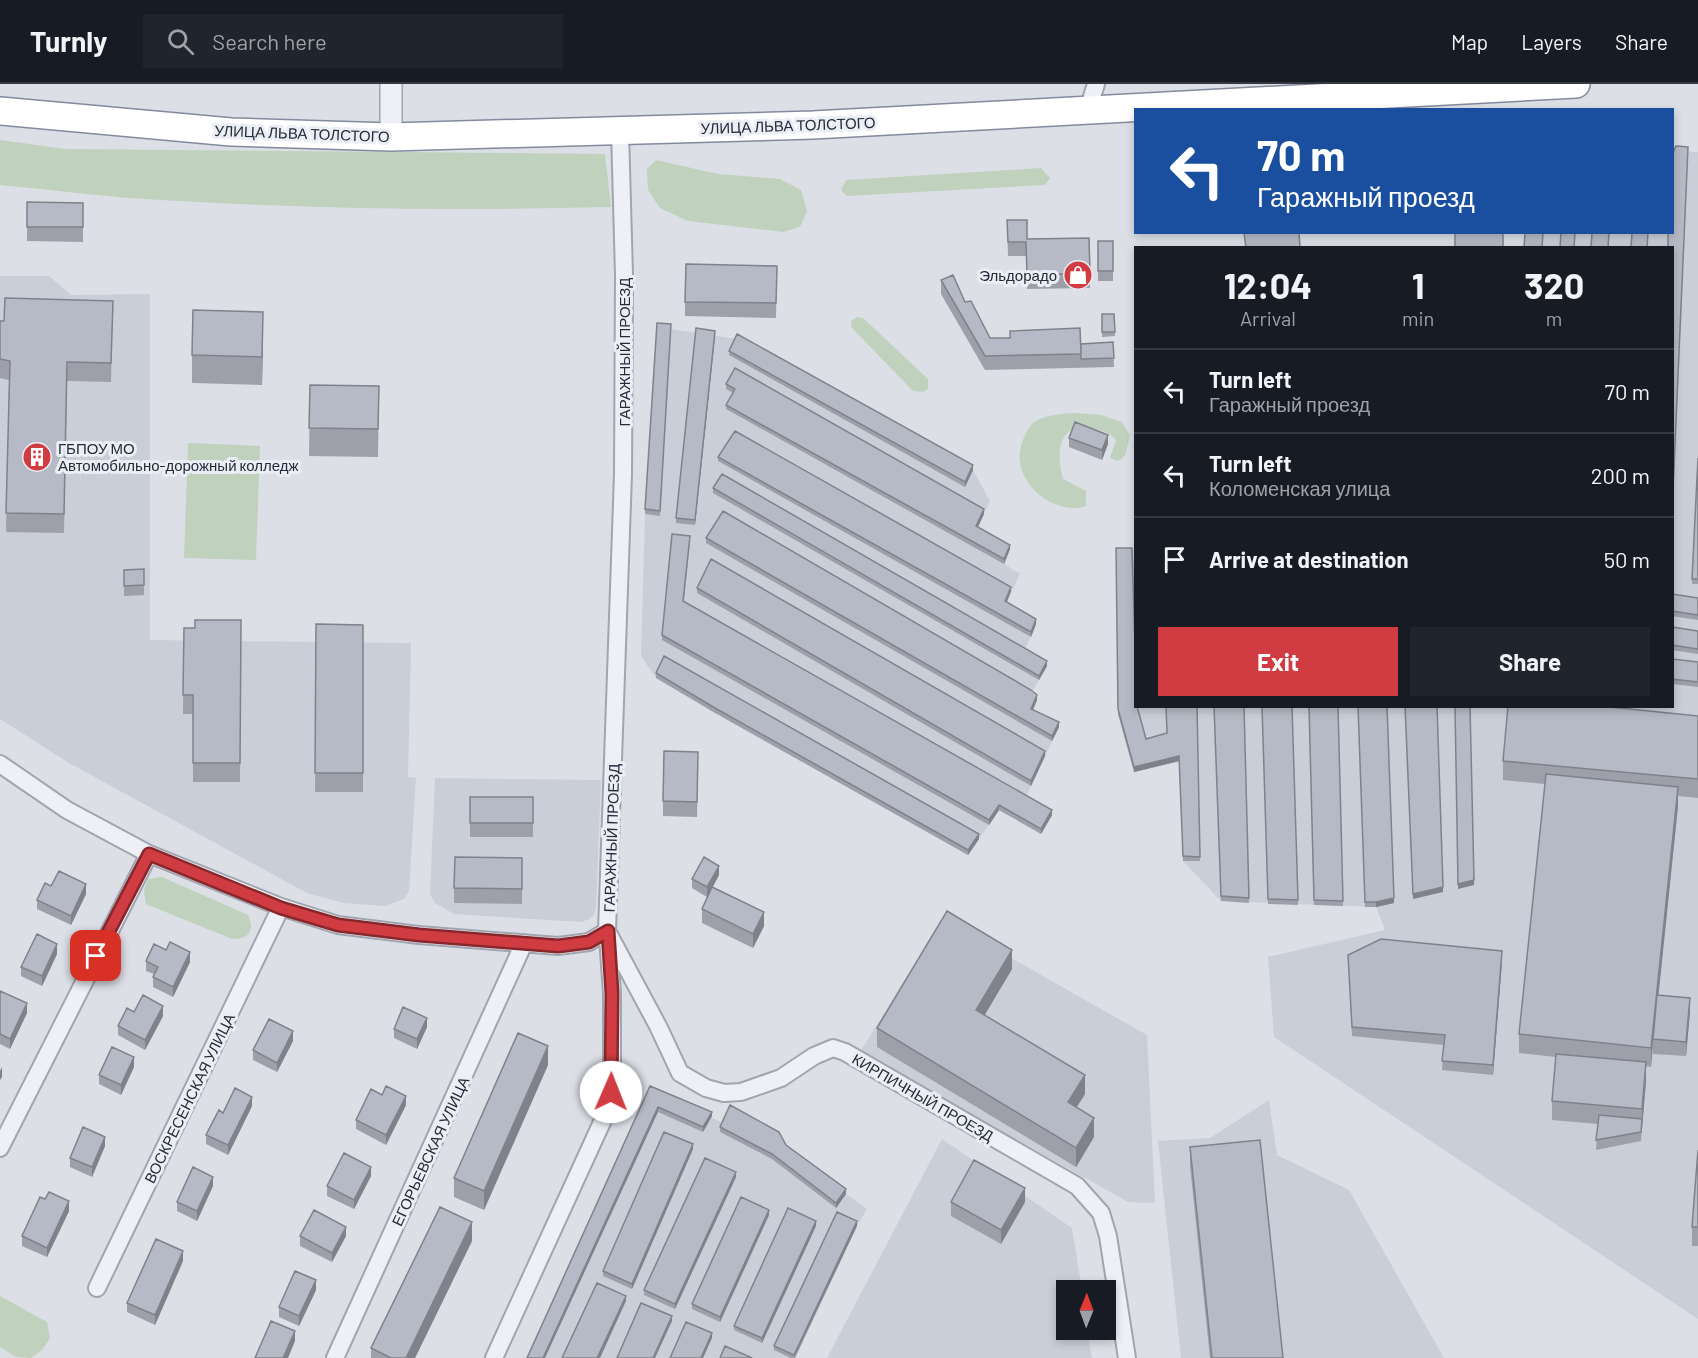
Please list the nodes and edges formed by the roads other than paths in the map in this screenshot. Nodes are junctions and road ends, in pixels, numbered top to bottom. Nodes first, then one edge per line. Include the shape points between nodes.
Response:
1 (391, 84) edge
2 (1096, 84) edge
3 (1576, 84) edge
4 (1146, 108) edge
5 (1134, 109) edge
6 (0, 111) edge
7 (1092, 111) junction
8 (620, 131) junction
9 (391, 137) junction
10 (0, 764) edge
11 (149, 854) junction
12 (281, 908) junction
13 (608, 931) junction
14 (524, 943) junction
15 (0, 1149) edge
16 (97, 1288) dead end
17 (335, 1358) edge
18 (494, 1358) edge
19 (1127, 1358) edge

1 - 9 street
2 - 7 street
3 - 4 highway, УЛИЦА ЛЬВА ТОЛСТОГО
5 - 7 highway, УЛИЦА ЛЬВА ТОЛСТОГО
6 - 9 highway, УЛИЦА ЛЬВА ТОЛСТОГО via 231,132
7 - 8 highway, УЛИЦА ЛЬВА ТОЛСТОГО
8 - 9 highway, УЛИЦА ЛЬВА ТОЛСТОГО
8 - 13 street, ГАРАЖНЫЙ ПРОЕЗД via 623,474
10 - 11 street, ГАРАЖНЫЙ ПРОЕЗД via 67,810
11 - 12 street, ГАРАЖНЫЙ ПРОЕЗД
11 - 15 street
12 - 14 street, ГАРАЖНЫЙ ПРОЕЗД via 338,925
12 - 16 street, ВОСКРЕСЕНСКАЯ УЛИЦА
13 - 14 street, ГАРАЖНЫЙ ПРОЕЗД via 589,942 558,946
13 - 18 street via 611,1092 603,1119
13 - 19 street, КИРПИЧНЫЙ ПРОЕЗД via 680,1073 706,1088 741,1092 781,1078 833,1048 1077,1186 1101,1214 1108,1236
14 - 17 street, ЕГОРЬЕВСКАЯ УЛИЦА

